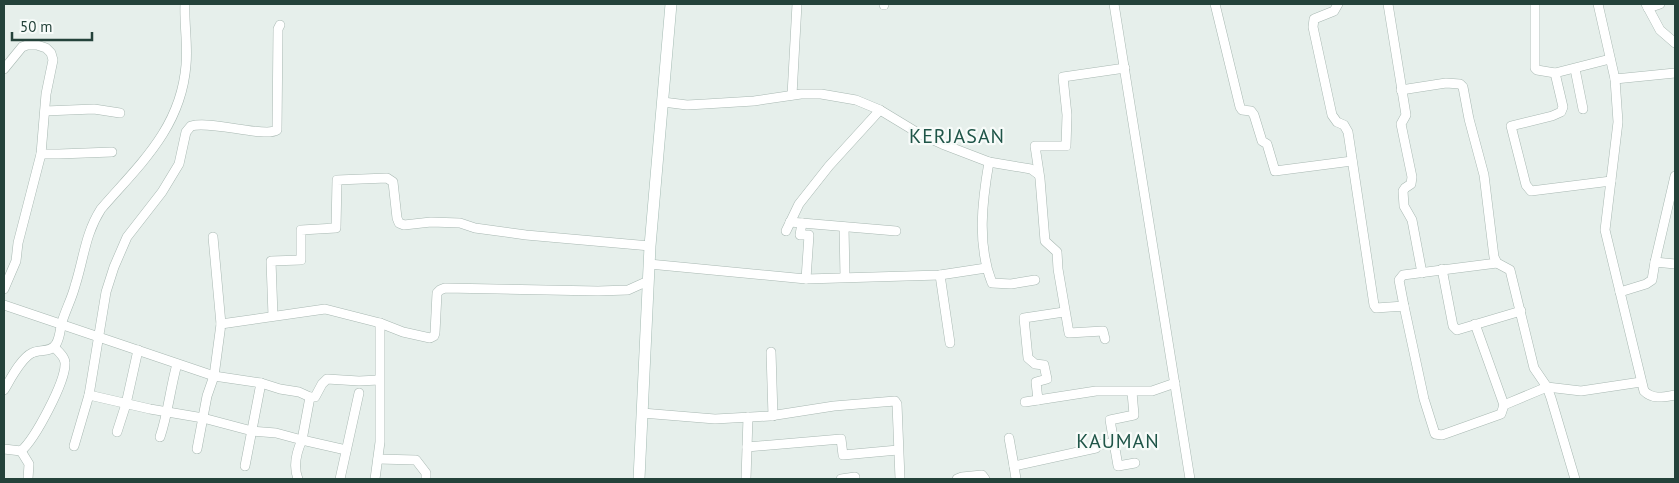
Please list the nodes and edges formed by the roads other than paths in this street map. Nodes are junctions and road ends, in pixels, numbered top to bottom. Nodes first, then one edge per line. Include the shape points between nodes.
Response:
1 (185, 4) edge
2 (671, 4) edge
3 (797, 4) edge
4 (1114, 4) edge
5 (1216, 4) edge
6 (1338, 4) edge
7 (1388, 4) edge
8 (1535, 4) edge
9 (1598, 4) edge
10 (1660, 4) edge
11 (1647, 6) edge
12 (280, 25) dead end
13 (1675, 43) edge
14 (1610, 60) junction
15 (1125, 68) junction
16 (4, 69) edge
17 (1575, 69) junction
18 (1555, 73) junction
19 (1675, 73) edge
20 (1615, 79) junction
21 (1402, 90) junction
22 (792, 95) junction
23 (663, 102) junction
24 (1583, 109) dead end
25 (880, 110) junction
26 (45, 111) junction
27 (120, 113) dead end
28 (112, 152) dead end
29 (40, 154) junction
30 (1352, 161) junction
31 (989, 162) junction
32 (1038, 174) junction
33 (1675, 176) edge
34 (1611, 181) junction
35 (790, 222) junction
36 (802, 223) junction
37 (844, 226) junction
38 (786, 231) dead end
39 (896, 231) dead end
40 (213, 237) dead end
41 (650, 246) junction
42 (1655, 262) junction
43 (1496, 263) junction
44 (649, 264) junction
45 (1675, 264) edge
46 (986, 268) junction
47 (1442, 270) junction
48 (1422, 272) junction
49 (940, 275) junction
50 (845, 278) junction
51 (806, 279) junction
52 (1035, 280) dead end
53 (648, 281) junction
54 (4, 289) edge
55 (1620, 292) junction
56 (4, 305) edge
57 (1404, 306) junction
58 (1521, 311) junction
59 (1064, 312) junction
60 (273, 316) junction
61 (61, 323) junction
62 (380, 323) junction
63 (221, 324) junction
64 (1475, 324) junction
65 (100, 336) junction
66 (1105, 339) dead end
67 (950, 343) dead end
68 (54, 347) junction
69 (138, 350) junction
70 (771, 352) dead end
71 (176, 364) junction
72 (214, 376) junction
73 (379, 380) junction
74 (1641, 382) junction
75 (261, 383) junction
76 (1175, 383) junction
77 (1547, 387) junction
78 (4, 390) edge
79 (359, 392) dead end
80 (1132, 392) junction
81 (89, 395) junction
82 (310, 396) junction
83 (1675, 396) edge
84 (1038, 400) junction
85 (1025, 402) dead end
86 (126, 404) junction
87 (1504, 405) junction
88 (168, 411) junction
89 (642, 412) junction
90 (773, 416) junction
91 (748, 417) junction
92 (203, 418) junction
93 (252, 431) junction
94 (117, 432) dead end
95 (160, 438) dead end
96 (1008, 438) dead end
97 (302, 440) junction
98 (1114, 443) junction
99 (74, 446) dead end
100 (747, 447) junction
101 (4, 449) edge
102 (197, 449) dead end
103 (346, 450) junction
104 (898, 450) junction
105 (21, 451) junction
106 (378, 459) junction
107 (1135, 463) dead end
108 (245, 466) dead end
109 (1014, 466) junction
110 (377, 478) edge
111 (28, 479) edge
112 (298, 479) edge
113 (340, 479) edge
114 (426, 479) edge
115 (639, 479) edge
116 (746, 479) edge
117 (841, 479) edge
118 (855, 479) edge
119 (900, 479) edge
120 (956, 479) edge
121 (985, 479) edge
122 (1016, 479) edge
123 (1190, 479) edge
124 (1575, 479) edge

1 - 61 street via 186,62 176,111 159,142 94,220 76,285
2 - 23 main road
3 - 22 street
4 - 15 street
5 - 30 street via 1240,107 1254,115 1275,170
6 - 30 street via 1334,11 1320,15 1312,22 1332,115 1348,132
7 - 21 street
8 - 18 street via 1535,68 1540,72
9 - 14 street
10 - 11 street
11 - 13 street via 1660,30
12 - 65 street via 277,130 259,132 194,125 188,128 179,164 127,237 114,267 106,292
14 - 17 street
14 - 20 street
15 - 32 street via 1063,77 1066,146 1035,146
15 - 76 street
16 - 26 street via 22,47 37,45 46,48 53,60
17 - 18 street
17 - 24 street
18 - 34 street via 1563,107 1561,112 1512,126 1526,185 1531,191
19 - 20 street
20 - 34 street via 1618,122
21 - 43 street via 1446,83 1463,87 1468,119 1484,175
21 - 48 street via 1406,114 1401,124 1412,177 1411,184 1404,191 1404,206 1412,220
22 - 23 street via 687,105
22 - 25 street via 821,94 856,100
23 - 41 main road
25 - 31 street via 918,133
25 - 35 street via 829,166 799,204
26 - 27 street via 94,109
26 - 29 street
28 - 29 street
29 - 54 street via 16,261
30 - 57 street via 1374,306
31 - 32 street via 1031,169
31 - 46 street via 982,215
32 - 59 street via 1045,241 1057,252
33 - 42 street
34 - 55 street via 1605,230
35 - 36 street
35 - 38 street
36 - 37 street
36 - 51 street via 800,235 809,235
37 - 39 street
37 - 50 street
40 - 63 street
41 - 44 main road
41 - 60 street via 474,228 460,223 404,225 397,218 391,180 337,180 336,228 301,230 301,260 270,261
42 - 45 street
42 - 55 street via 1652,280
43 - 47 street
43 - 58 street via 1510,270
44 - 51 street
44 - 53 main road
46 - 49 street
46 - 52 street via 992,283
47 - 48 street
47 - 64 street via 1453,326 1457,330
48 - 57 street via 1400,277
49 - 50 street
49 - 67 street
50 - 51 street
53 - 62 street via 628,290 445,288 437,293 432,338
53 - 89 main road
55 - 74 street
56 - 61 street
57 - 87 street via 1435,434 1442,435 1501,414
58 - 64 street
58 - 77 street via 1534,368
59 - 66 street via 1068,333 1103,331
59 - 84 street via 1024,318 1028,358 1035,364 1044,365 1046,380 1036,382
60 - 62 street via 325,309
60 - 63 street
61 - 65 street
61 - 68 street
62 - 73 street
63 - 72 street
64 - 87 street
65 - 69 street
65 - 81 street
68 - 78 street via 32,353
68 - 105 street via 63,357 64,370 51,406 29,445
69 - 71 street
69 - 86 street
70 - 90 street
71 - 72 street
71 - 88 street
72 - 75 street
72 - 92 street
73 - 82 street via 327,379 315,397
73 - 106 street
74 - 77 street via 1581,391
74 - 83 street via 1648,396
75 - 82 street
75 - 93 street
76 - 80 street via 1152,391
76 - 123 street
77 - 87 street
77 - 124 street
79 - 103 street
80 - 84 street via 1096,391
80 - 98 street via 1134,415 1110,420
81 - 86 street
81 - 99 street
82 - 97 street
84 - 85 street
86 - 88 street
86 - 94 street
88 - 92 street
88 - 95 street
89 - 91 street via 715,419
89 - 115 main road
90 - 91 street
90 - 104 street via 895,401
91 - 100 street
92 - 93 street
92 - 102 street
93 - 97 street
93 - 108 street
96 - 109 street
97 - 103 street
97 - 112 street via 295,463
98 - 107 street via 1118,466
98 - 109 street
100 - 104 street via 841,439 843,455
100 - 116 street
101 - 105 street
103 - 113 street
104 - 119 street
105 - 111 street via 29,464
106 - 110 street
106 - 114 street via 416,460 426,473
109 - 122 street
117 - 118 street
120 - 121 street via 982,475

